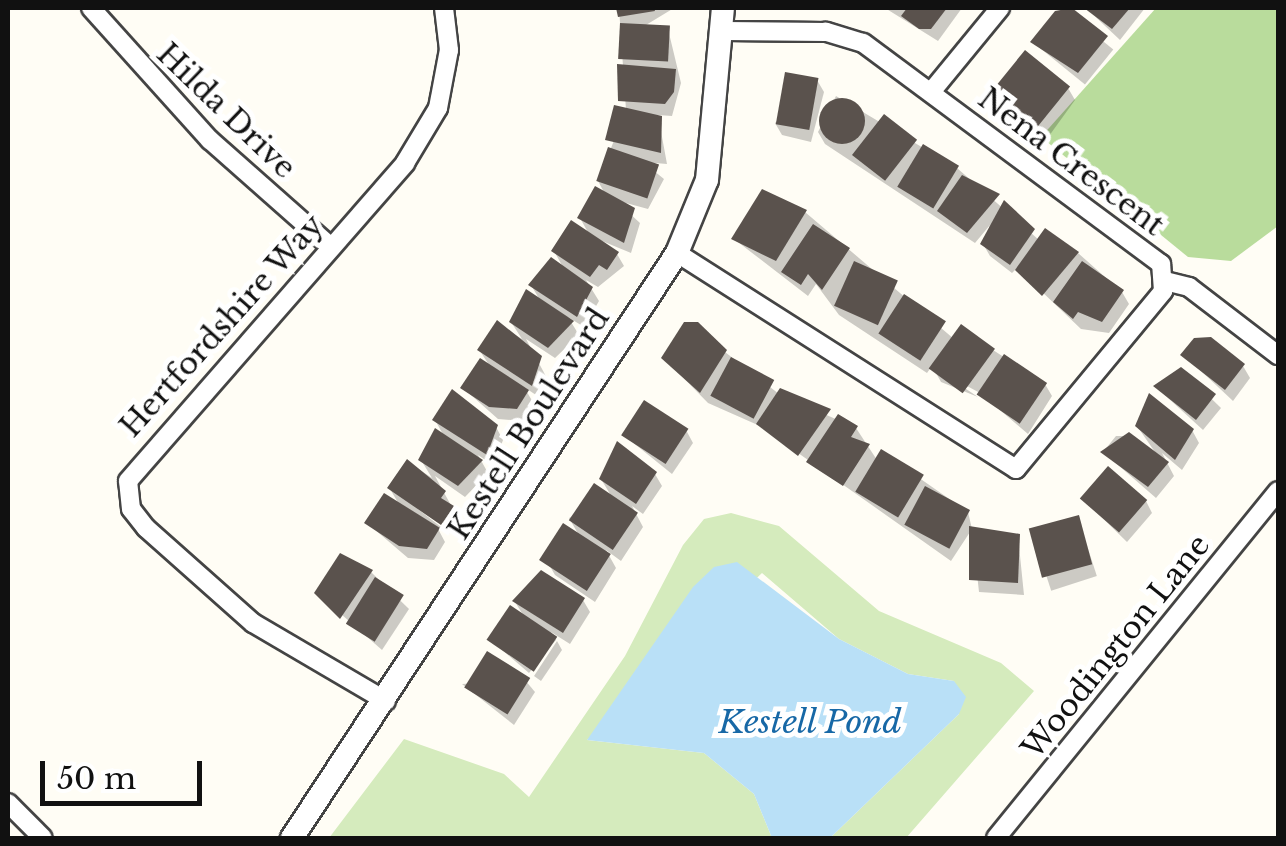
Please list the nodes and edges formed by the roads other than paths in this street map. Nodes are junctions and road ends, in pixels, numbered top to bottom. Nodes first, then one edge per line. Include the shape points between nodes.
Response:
1 (91, 8) edge
2 (444, 8) edge
3 (1000, 8) edge
4 (724, 19) edge
5 (931, 92) junction
6 (331, 247) junction
7 (677, 253) junction
8 (1165, 281) junction
9 (1278, 355) edge
10 (1278, 491) edge
11 (386, 701) junction
12 (8, 803) edge
13 (43, 838) edge
14 (292, 838) edge
15 (996, 838) edge

1 - 6 street, Hilda Drive via 210,140
2 - 6 street, Hertfordshire Way via 449,50 438,108 405,163
3 - 5 street
4 - 5 street, Nena Crescent via 844,36
4 - 7 street, Kestell Boulevard via 708,180
5 - 8 street, Nena Crescent via 1161,264
6 - 11 street, Hertfordshire Way via 136,462 131,509 253,622
7 - 8 street, Nena Crescent via 1016,469 1147,316
7 - 11 street, Kestell Boulevard
8 - 9 street via 1189,287
10 - 15 street, Woodington Lane
11 - 14 street, Kestell Boulevard
12 - 13 street

